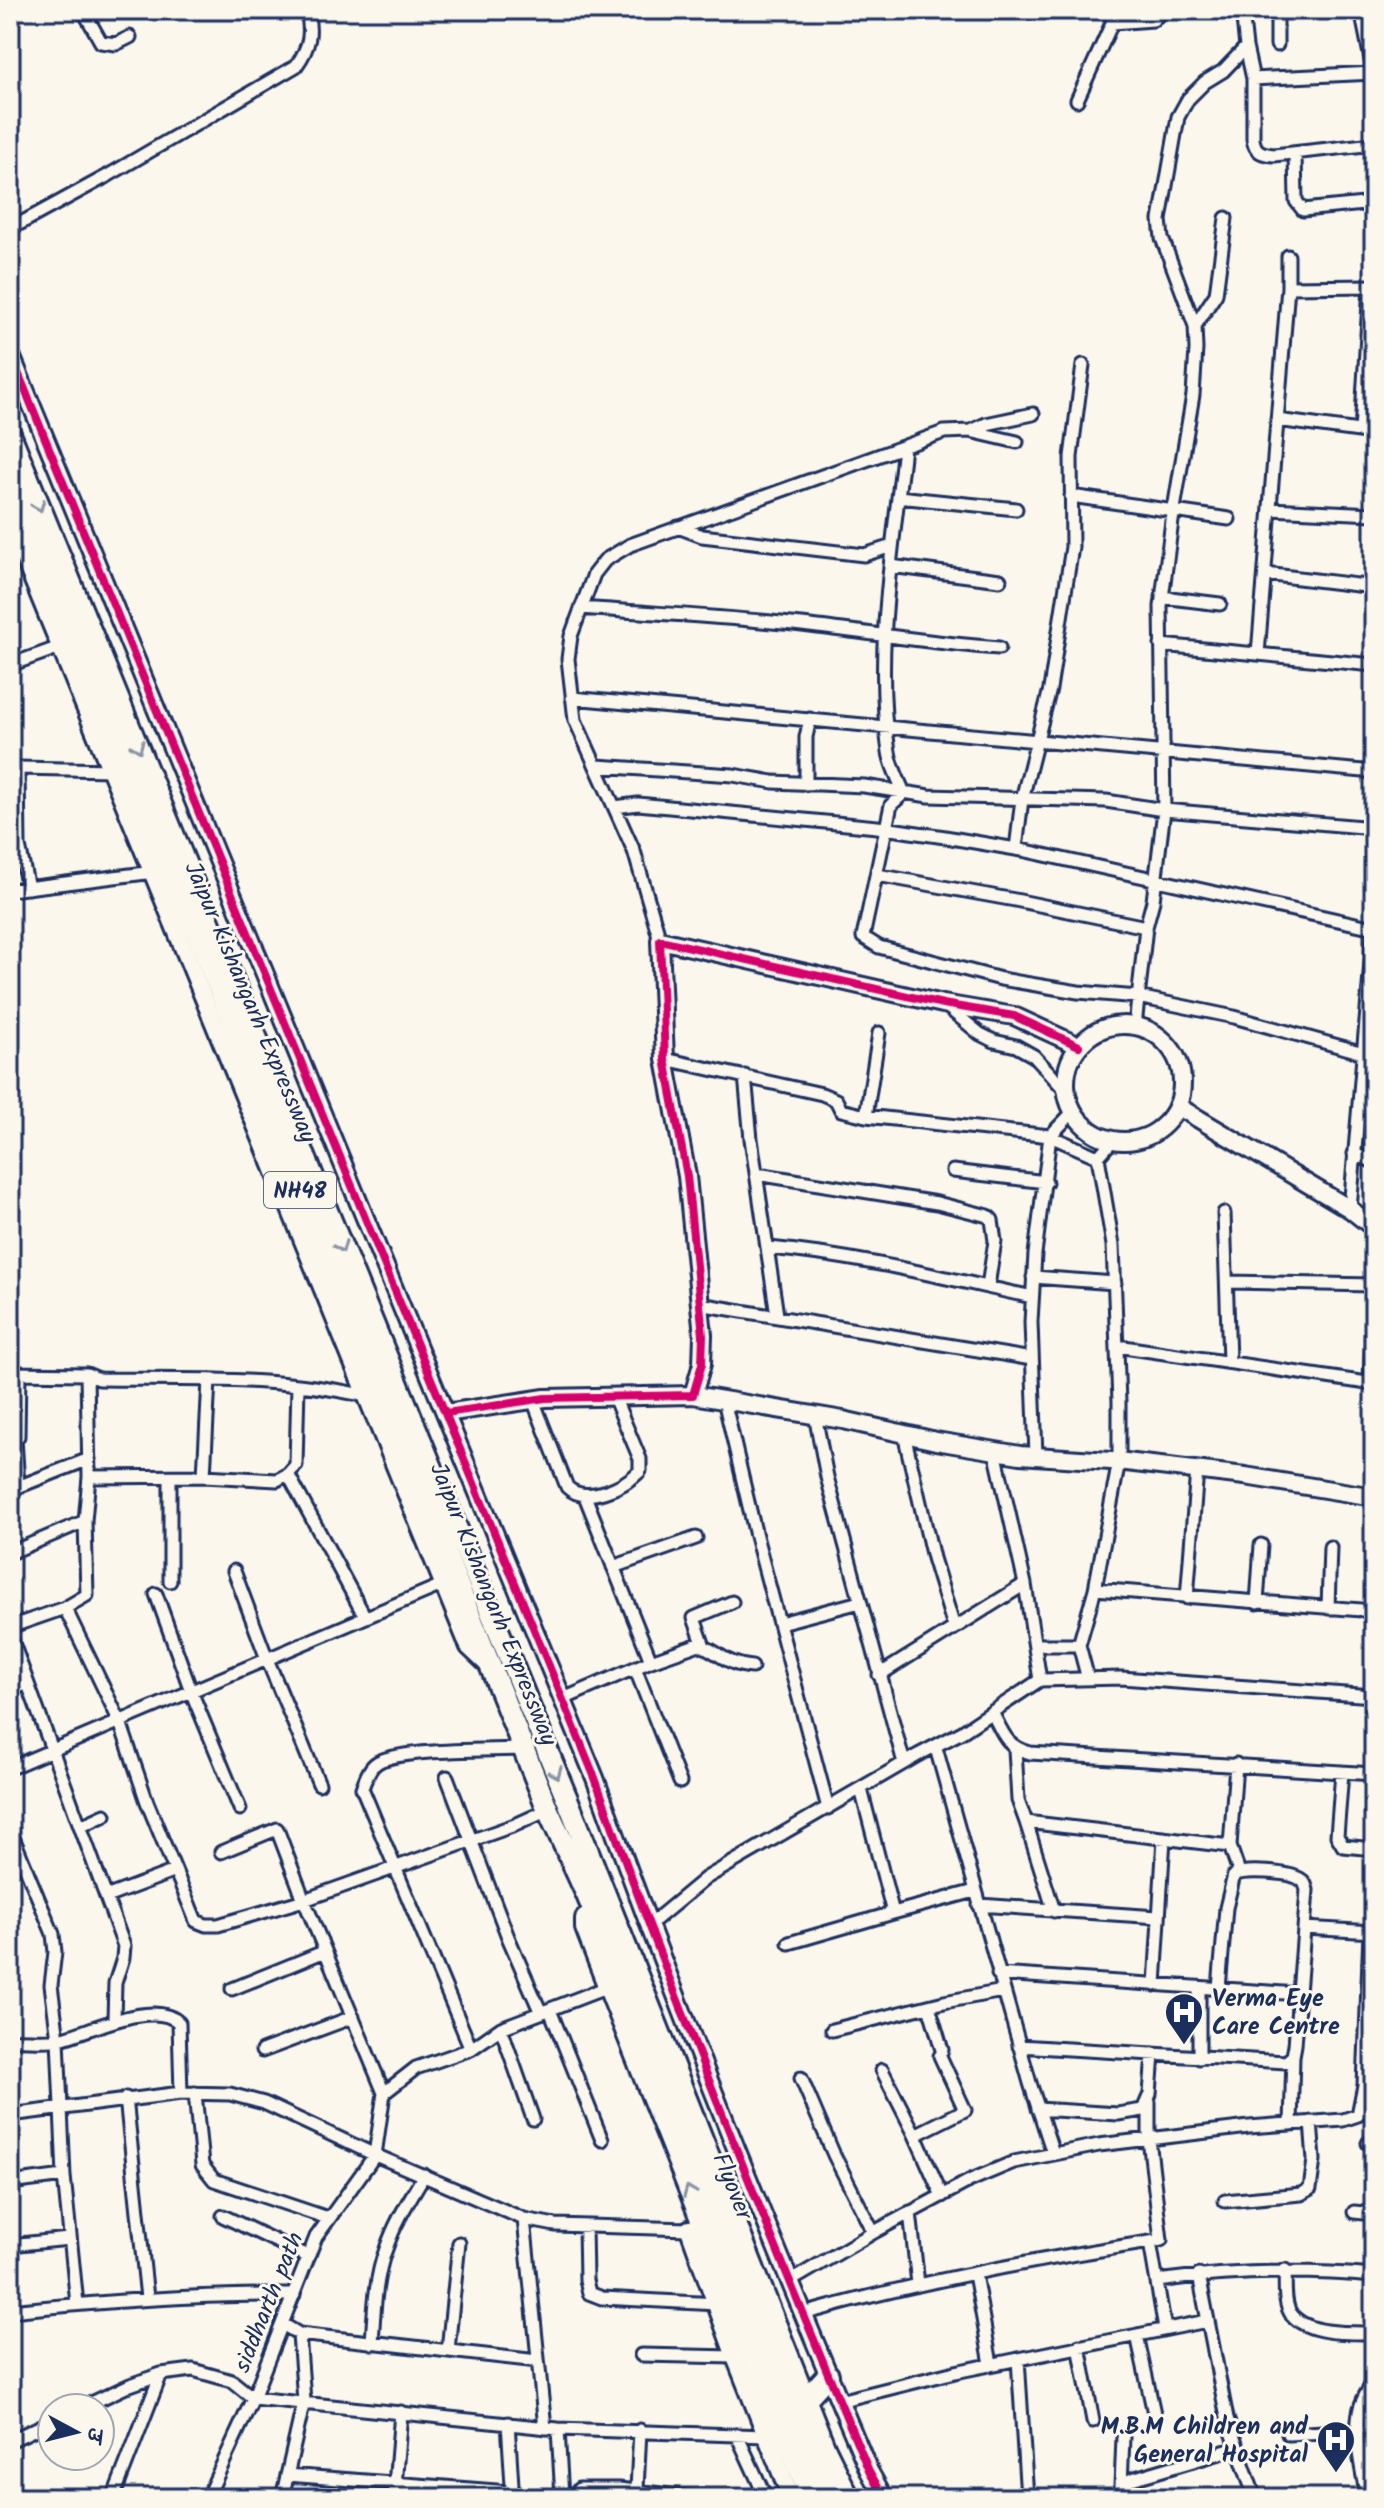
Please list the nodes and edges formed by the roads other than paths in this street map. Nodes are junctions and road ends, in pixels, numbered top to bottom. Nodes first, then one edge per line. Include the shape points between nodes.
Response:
1 (83, 10) edge
2 (307, 10) edge
3 (1163, 10) edge
4 (1242, 10) edge
5 (1277, 10) edge
6 (1361, 10) edge
7 (1112, 16) edge
8 (130, 37) dead end
9 (1277, 45) dead end
10 (1246, 47) junction
11 (1374, 74) edge
12 (1253, 79) junction
13 (1077, 100) dead end
14 (1374, 144) edge
15 (1295, 154) junction
16 (1374, 203) edge
17 (1226, 218) dead end
18 (10, 229) edge
19 (1288, 256) dead end
20 (1372, 286) edge
21 (1288, 287) junction
22 (1195, 326) junction
23 (10, 353) edge
24 (1083, 365) dead end
25 (1033, 414) dead end
26 (1277, 420) junction
27 (970, 431) junction
28 (1361, 431) junction
29 (1374, 433) edge
30 (10, 434) edge
31 (1017, 442) dead end
32 (904, 447) junction
33 (10, 485) edge
34 (1071, 496) junction
35 (898, 497) junction
36 (1016, 509) dead end
37 (1270, 509) junction
38 (1173, 512) junction
39 (1374, 514) edge
40 (1229, 519) dead end
41 (10, 524) edge
42 (678, 527) junction
43 (892, 546) junction
44 (16, 554) edge
45 (890, 566) junction
46 (1265, 574) junction
47 (1000, 580) dead end
48 (1374, 587) edge
49 (1162, 597) junction
50 (1220, 604) dead end
51 (581, 608) junction
52 (885, 636) junction
53 (1161, 645) junction
54 (60, 647) junction
55 (999, 648) dead end
56 (1258, 654) junction
57 (10, 665) edge
58 (1374, 665) edge
59 (572, 698) junction
60 (810, 719) junction
61 (887, 726) junction
62 (1038, 740) junction
63 (1164, 752) junction
64 (597, 766) junction
65 (14, 767) edge
66 (112, 770) junction
67 (1374, 772) edge
68 (806, 784) junction
69 (904, 793) junction
70 (1022, 799) junction
71 (14, 806) edge
72 (615, 807) junction
73 (1164, 810) junction
74 (1374, 828) edge
75 (887, 829) junction
76 (15, 846) edge
77 (1016, 849) junction
78 (154, 872) junction
79 (877, 875) junction
80 (1154, 881) junction
81 (28, 888) junction
82 (10, 890) edge
83 (1146, 927) junction
84 (1374, 928) edge
85 (660, 940) junction
86 (1138, 997) junction
87 (943, 1004) junction
88 (1135, 1026) junction
89 (879, 1033) dead end
90 (1079, 1046) junction
91 (1361, 1051) junction
92 (1374, 1056) edge
93 (665, 1059) junction
94 (745, 1076) junction
95 (1066, 1091) junction
96 (1177, 1106) junction
97 (1073, 1112) junction
98 (866, 1116) junction
99 (1050, 1136) junction
100 (1112, 1141) junction
101 (1354, 1154) junction
102 (1098, 1157) junction
103 (1374, 1162) edge
104 (953, 1171) dead end
105 (757, 1174) junction
106 (1046, 1182) junction
107 (1350, 1209) junction
108 (1224, 1213) dead end
109 (1374, 1228) edge
110 (769, 1248) junction
111 (1033, 1277) junction
112 (1228, 1282) junction
113 (1115, 1283) junction
114 (1374, 1283) edge
115 (988, 1286) junction
116 (1032, 1297) junction
117 (699, 1304) junction
118 (777, 1315) junction
119 (1117, 1346) junction
120 (1032, 1359) junction
121 (1229, 1361) junction
122 (14, 1373) edge
123 (87, 1374) junction
124 (209, 1380) junction
125 (1372, 1384) edge
126 (298, 1385) junction
127 (693, 1395) junction
128 (366, 1396) junction
129 (614, 1397) junction
130 (533, 1400) junction
131 (724, 1400) junction
132 (446, 1413) junction
133 (815, 1415) junction
134 (904, 1434) junction
135 (12, 1438) edge
136 (995, 1451) junction
137 (1036, 1456) junction
138 (89, 1459) junction
139 (1119, 1461) junction
140 (1197, 1470) junction
141 (288, 1474) junction
142 (204, 1476) junction
143 (89, 1477) junction
144 (170, 1478) junction
145 (14, 1488) edge
146 (585, 1496) junction
147 (1374, 1497) edge
148 (85, 1521) junction
149 (696, 1538) dead end
150 (1261, 1545) dead end
151 (1330, 1547) dead end
152 (10, 1553) edge
153 (613, 1567) junction
154 (234, 1571) dead end
155 (170, 1581) dead end
156 (444, 1584) junction
157 (1025, 1584) junction
158 (1095, 1589) junction
159 (156, 1594) dead end
160 (1187, 1598) junction
161 (732, 1602) dead end
162 (860, 1602) junction
163 (1257, 1603) junction
164 (65, 1608) junction
165 (1328, 1608) junction
166 (1374, 1611) edge
167 (365, 1617) junction
168 (780, 1623) junction
169 (10, 1627) edge
170 (954, 1627) junction
171 (10, 1635) edge
172 (1035, 1645) junction
173 (1079, 1645) junction
174 (704, 1646) junction
175 (267, 1659) junction
176 (651, 1661) junction
177 (752, 1667) dead end
178 (491, 1668) junction
179 (635, 1668) junction
180 (879, 1675) junction
181 (1088, 1679) junction
182 (1040, 1680) junction
183 (27, 1683) junction
184 (10, 1691) edge
185 (191, 1691) junction
186 (1374, 1696) edge
187 (561, 1700) junction
188 (993, 1714) junction
189 (120, 1722) junction
190 (936, 1748) junction
191 (523, 1749) junction
192 (1015, 1749) junction
193 (54, 1750) junction
194 (904, 1763) junction
195 (1236, 1764) junction
196 (10, 1768) edge
197 (1342, 1772) junction
198 (1374, 1774) edge
199 (447, 1777) dead end
200 (680, 1782) dead end
201 (319, 1784) dead end
202 (861, 1789) junction
203 (828, 1808) junction
204 (240, 1809) dead end
205 (548, 1810) junction
206 (105, 1815) dead end
207 (1026, 1822) junction
208 (81, 1826) junction
209 (10, 1830) edge
210 (1164, 1838) junction
211 (471, 1841) junction
212 (1230, 1846) junction
213 (1374, 1849) edge
214 (221, 1852) dead end
215 (396, 1869) junction
216 (175, 1871) junction
217 (1239, 1872) junction
218 (975, 1891) junction
219 (587, 1895) junction
220 (106, 1897) junction
221 (304, 1900) junction
222 (979, 1905) junction
223 (1054, 1911) junction
224 (893, 1913) junction
225 (1158, 1917) junction
226 (648, 1926) junction
227 (1304, 1928) junction
228 (1372, 1932) edge
229 (789, 1943) dead end
230 (323, 1952) junction
231 (998, 1974) junction
232 (1155, 1985) junction
233 (608, 1987) junction
234 (1199, 1988) junction
235 (1219, 1988) junction
236 (232, 1989) dead end
237 (1003, 1991) junction
238 (1299, 1994) junction
239 (929, 2006) junction
240 (546, 2012) junction
241 (353, 2017) junction
242 (114, 2019) junction
243 (501, 2028) junction
244 (832, 2030) dead end
245 (58, 2039) junction
246 (10, 2040) edge
247 (1019, 2046) junction
248 (471, 2049) junction
249 (262, 2051) dead end
250 (1153, 2054) junction
251 (1293, 2056) junction
252 (1199, 2058) junction
253 (882, 2070) dead end
254 (1369, 2076) edge
255 (801, 2078) dead end
256 (181, 2093) junction
257 (195, 2093) junction
258 (384, 2093) junction
259 (126, 2098) junction
260 (1149, 2102) junction
261 (1038, 2109) junction
262 (59, 2110) junction
263 (10, 2115) edge
264 (533, 2119) dead end
265 (1311, 2122) junction
266 (1291, 2124) junction
267 (915, 2135) junction
268 (1149, 2139) junction
269 (602, 2140) dead end
270 (1053, 2153) junction
271 (375, 2155) junction
272 (424, 2175) junction
273 (64, 2176) junction
274 (10, 2183) edge
275 (942, 2196) junction
276 (1225, 2201) dead end
277 (910, 2212) junction
278 (1354, 2212) dead end
279 (1374, 2214) edge
280 (223, 2216) dead end
281 (328, 2218) junction
282 (524, 2219) junction
283 (585, 2226) junction
284 (697, 2229) junction
285 (873, 2232) junction
286 (69, 2239) junction
287 (1150, 2242) junction
288 (459, 2243) dead end
289 (10, 2245) edge
290 (307, 2256) junction
291 (1285, 2270) junction
292 (975, 2274) junction
293 (1199, 2275) junction
294 (1374, 2276) edge
295 (1157, 2281) junction
296 (789, 2282) junction
297 (918, 2284) junction
298 (294, 2295) junction
299 (147, 2298) junction
300 (77, 2304) junction
301 (718, 2304) junction
302 (10, 2311) edge
303 (803, 2314) junction
304 (1207, 2321) junction
305 (284, 2325) junction
306 (1165, 2329) junction
307 (1374, 2333) edge
308 (299, 2334) junction
309 (1137, 2335) junction
310 (372, 2343) junction
311 (1079, 2346) junction
312 (448, 2350) junction
313 (641, 2355) dead end
314 (735, 2357) junction
315 (1018, 2359) junction
316 (538, 2361) junction
317 (991, 2364) junction
318 (161, 2374) junction
319 (828, 2375) junction
320 (1374, 2380) edge
321 (115, 2392) edge
322 (253, 2398) junction
323 (805, 2400) junction
324 (304, 2401) junction
325 (839, 2401) junction
326 (401, 2412) junction
327 (1155, 2418) dead end
328 (1093, 2421) dead end
329 (508, 2423) junction
330 (551, 2428) junction
331 (36, 2429) edge
332 (640, 2430) junction
333 (1359, 2430) junction
334 (1288, 2434) dead end
335 (737, 2435) junction
336 (766, 2436) junction
337 (1123, 2437) dead end
338 (10, 2441) edge
339 (1237, 2448) junction
340 (287, 2475) junction
341 (395, 2484) junction
342 (579, 2489) dead end
343 (637, 2489) junction
344 (1120, 2492) edge
345 (618, 2493) edge
346 (1374, 2494) edge
347 (113, 2498) edge
348 (207, 2498) edge
349 (282, 2498) edge
350 (394, 2498) edge
351 (562, 2498) edge
352 (696, 2498) edge
353 (766, 2498) edge
354 (791, 2498) edge
355 (811, 2498) edge
356 (827, 2498) edge
357 (849, 2498) edge
358 (884, 2498) edge
359 (1027, 2498) edge
360 (1255, 2498) edge
361 (1365, 2498) edge

1 - 8 street via 101,42 116,44
2 - 18 street via 311,30 296,66
3 - 7 street via 1153,20
4 - 10 street
5 - 9 street
6 - 11 street
7 - 13 street
10 - 12 street
10 - 22 street via 1188,99 1178,117 1168,165 1162,238
11 - 12 street
12 - 15 street via 1255,148 1265,154
14 - 15 street
15 - 16 street via 1296,201 1303,210
17 - 22 street via 1216,294
19 - 21 street
20 - 21 street
20 - 28 street
21 - 26 street
22 - 38 street via 1193,395
23 - 132 street
24 - 34 street
25 - 27 street
26 - 28 street
26 - 37 street
27 - 31 street
27 - 32 street via 944,432
28 - 29 street
30 -> 323 highway, Jaipur Kishangarh Expressway / NH48 via 572,1811
32 - 35 street
32 - 42 street
33 - 178 highway, Jaipur Kishangarh Expressway / NH48
34 - 38 street
34 - 62 street via 1072,547
35 - 36 street
35 - 43 street
37 - 39 street
37 - 46 street
38 - 40 street
38 - 49 street
41 - 44 street
42 - 43 street via 702,536 864,555
42 - 51 street via 605,560
43 - 45 street
44 - 54 street
45 - 47 street
45 - 52 street
46 - 48 street
46 - 56 street
49 - 50 street
49 - 53 street
51 - 52 street
51 - 59 street via 568,659
52 - 55 street
52 - 61 street
53 - 56 street
53 - 63 street
54 - 57 street
54 - 66 street
56 - 58 street
59 - 60 street
59 - 64 street via 575,720
60 - 61 street
60 - 68 street
61 - 62 street
61 - 69 street via 889,755
62 - 63 street
62 - 70 street
63 - 67 street
63 - 73 street
64 - 68 street
64 - 72 street
65 - 66 street
65 - 71 street
66 - 78 street
68 - 69 street
69 - 70 street
69 - 75 street via 891,805
70 - 73 street via 1106,801
70 - 77 street
71 - 76 street
72 - 75 street via 638,804
72 - 85 street
73 - 74 street
73 - 80 street
75 - 77 street
75 - 79 street
76 - 81 street
77 - 80 street
78 - 81 street
78 - 128 street
79 - 83 street
79 - 86 street via 863,937 879,947 1001,979
80 - 83 street
80 - 84 street
81 - 82 street
83 - 86 street
84 - 91 street
85 - 87 street
85 - 93 street
86 - 88 street
86 - 91 street
87 - 90 street via 1014,1016
87 - 95 street via 980,1034 1034,1056
88 - 90 street via 1093,1033
88 - 96 street via 1155,1034 1180,1067
89 - 98 street
90 - 95 street via 1067,1069
91 - 92 street
91 - 101 street
93 - 94 street
93 - 117 street via 687,1176
94 - 98 street via 822,1094 836,1100 841,1110
94 - 105 street
95 - 97 street
96 - 100 street via 1158,1131 1136,1141
96 - 107 street
97 - 99 street
97 - 100 street via 1089,1131
98 - 99 street
99 - 102 street
99 - 106 street
100 - 102 street
101 - 103 street
101 - 107 street
102 - 113 street
104 - 106 street
105 - 110 street
105 - 115 street via 988,1216 995,1241
106 - 111 street
107 - 109 street
108 - 112 street
110 - 115 street
110 - 118 street
111 - 113 street
111 - 116 street
112 - 114 street
112 - 121 street
113 - 119 street
114 - 125 street
115 - 116 street
116 - 120 street
117 - 118 street
117 - 127 street via 702,1364
118 - 120 street
119 - 121 street
119 - 139 street
120 - 137 street
121 - 125 street
122 - 123 street
122 - 135 street via 18,1436
123 - 124 street via 99,1379
123 - 138 street
124 - 126 street
124 - 142 street
126 - 128 street
126 - 141 street via 296,1465
127 - 129 street
127 - 131 street
128 - 156 street
129 - 130 street
129 - 146 street via 640,1471 630,1480
130 - 132 street
130 - 146 street via 567,1487
131 - 133 street
131 - 168 street
132 - 187 street
133 - 134 street
133 - 162 street
134 - 136 street
134 - 170 street
135 - 145 street
136 - 137 street
136 - 157 street
137 - 139 street
138 - 143 street
138 - 145 street
139 - 140 street
139 - 158 street
140 - 147 street
140 - 160 street
141 - 142 street via 277,1480
141 - 167 street
142 - 144 street
143 - 144 street
143 - 148 street
144 - 155 street
146 - 153 street
148 - 152 street
148 - 164 street via 87,1595
149 - 153 street
150 - 163 street
151 - 165 street
153 - 176 street
154 - 175 street
156 - 167 street
156 - 178 street via 469,1647
157 - 170 street
157 - 172 street
158 - 160 street
158 - 173 street
159 - 185 street
160 - 163 street
161 - 174 street via 694,1618
162 - 168 street
162 - 180 street
163 - 165 street
164 - 169 street
164 - 189 street
165 - 166 street
167 - 175 street
168 - 203 street
170 - 180 street
171 - 183 street
172 - 173 street
172 - 182 street
173 - 181 street
174 - 176 street
174 - 177 street via 723,1660
175 - 185 street
175 - 201 street
176 - 179 street
178 - 191 highway, Jaipur Kishangarh Expressway / NH48
179 - 187 street
179 - 200 street
180 - 194 street
181 - 182 street
181 - 186 street
182 - 188 street
183 - 184 street
183 - 193 street
185 - 189 street
185 - 204 street
187 - 226 street
188 - 190 street
188 - 192 street
189 - 193 street
189 - 216 street
190 - 194 street
190 - 218 street
191 - 205 highway, Jaipur Kishangarh Expressway / NH48
191 - 215 street via 420,1753 381,1760 371,1768 362,1788
192 - 195 street
192 - 207 street via 1018,1800
193 - 196 street
193 - 208 street
194 - 202 street
195 - 197 street
195 - 212 street
197 - 198 street
197 - 213 street via 1337,1836 1343,1846
199 - 211 street
202 - 203 street
202 - 224 street
203 - 226 street via 706,1878
205 - 211 street
205 - 219 highway, Jaipur Kishangarh Expressway / NH48
206 - 208 street
207 - 210 street
207 - 223 street
208 - 220 street
209 - 245 street via 53,1934 51,1985
210 - 212 street
210 - 225 street
211 - 215 street
211 - 240 street
212 - 217 street
214 - 221 street via 277,1829
215 - 221 street
215 - 248 street
216 - 220 street
216 - 221 street via 190,1911 206,1925
217 - 227 street via 1303,1880
217 - 235 street via 1226,1908
218 - 222 street
218 - 224 street
219 - 233 highway via 586,1928
219 - 356 highway, Flyover / NH48
220 - 242 street via 124,1946
221 - 230 street
222 - 223 street
222 - 231 street
223 - 225 street
224 - 229 street
225 - 232 street
226 - 296 street
227 - 228 street
227 - 238 street
228 - 254 street
230 - 236 street
230 - 241 street
231 - 232 street
231 - 237 street
232 - 234 street
233 - 240 street
284 -> 233 highway
234 - 235 street
234 - 252 street
235 - 238 street
237 - 239 street
237 - 247 street
238 - 251 street
239 - 244 street
239 - 267 street via 941,2053 965,2110
240 - 243 street
240 - 269 street
241 - 249 street
241 - 258 street
242 - 245 street
242 - 256 street via 164,2014 179,2023
243 - 248 street
243 - 264 street
245 - 246 street
245 - 262 street
247 - 250 street
247 - 261 street
248 - 258 street via 416,2068
250 - 252 street
250 - 260 street
251 - 252 street via 1286,2062
251 - 266 street
253 - 267 street
254 - 265 street via 1358,2115
255 - 285 street
256 - 257 street
256 - 259 street
257 - 271 street via 230,2094 264,2103
257 - 281 street via 206,2174
258 - 271 street, siddharth path
259 - 262 street
259 - 299 street
260 - 261 street via 1136,2113
260 - 268 street
261 - 270 street
262 - 263 street
262 - 273 street
265 - 266 street
265 - 276 street via 1310,2189
266 - 268 street
267 - 275 street
268 - 270 street
268 - 287 street via 1161,2240
270 - 275 street via 1014,2162
271 - 272 street
271 - 281 street, siddharth path
272 - 282 street
272 - 310 street via 384,2251
273 - 274 street
273 - 286 street
275 - 277 street
277 - 285 street
277 - 297 street
278 - 279 street
280 - 290 street
281 - 290 street, siddharth path
282 - 283 street
282 - 316 street
283 - 284 street
283 - 301 street via 589,2293
284 - 301 street
284 - 355 highway
285 - 296 street
286 - 289 street
286 - 300 street
287 - 292 street
287 - 295 street
288 - 312 street
290 - 298 street, siddharth path
291 - 293 street
291 - 294 street
291 - 307 street via 1291,2314 1304,2323
292 - 297 street
292 - 317 street
293 - 295 street
293 - 304 street
295 - 306 street
296 - 303 street
297 - 303 street
298 - 299 street
298 - 305 street, siddharth path
299 - 300 street
300 - 302 street
301 - 314 street
303 - 319 street
304 - 306 street
304 - 339 street
305 - 308 street
305 - 322 street, siddharth path
306 - 309 street
308 - 310 street
308 - 324 street
309 - 311 street
309 - 327 street
310 - 312 street
311 - 315 street
311 - 328 street
312 - 316 street
313 - 314 street
314 - 336 street
315 - 317 street
315 - 359 street
316 - 330 street
317 - 325 street
318 - 321 street
318 - 322 street via 193,2370 232,2381
318 - 347 street
319 - 323 highway
319 - 325 street
320 - 333 street via 1359,2411
322 - 324 street
322 - 348 street, siddharth path
323 - 357 highway, Jaipur Kishangarh Expressway / NH48
324 - 326 street
324 - 340 street
325 - 358 street
326 - 329 street
326 - 341 street
329 - 330 street
329 - 341 street via 510,2492
330 - 332 street
330 - 351 street
331 - 338 street
332 - 335 street
332 - 343 street
333 - 334 street
333 - 361 street
335 - 336 street
335 - 353 street
336 - 354 street
337 - 344 street
339 - 344 street via 1132,2479
339 - 360 street
340 - 341 street
340 - 349 street
341 - 350 street
342 - 345 street
343 - 345 street
343 - 352 street
346 - 361 street

